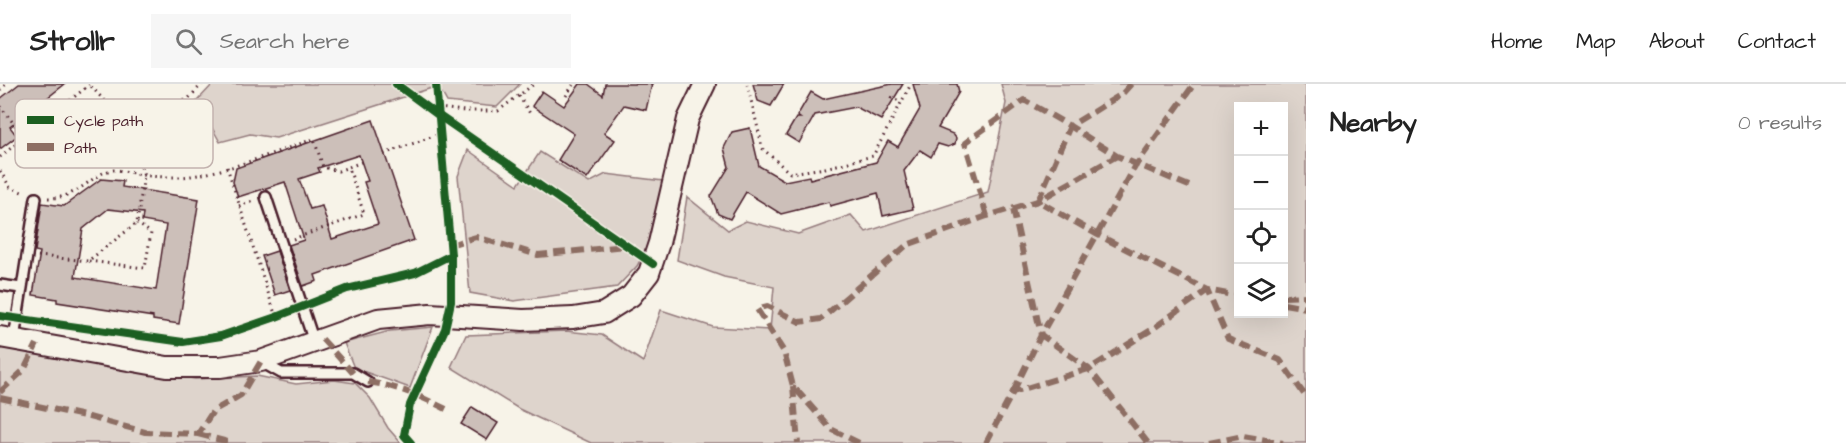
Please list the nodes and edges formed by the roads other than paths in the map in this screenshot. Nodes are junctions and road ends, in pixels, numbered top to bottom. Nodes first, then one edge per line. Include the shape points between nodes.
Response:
1 (705, 84) edge
2 (266, 197) dead end
3 (36, 198) road end
4 (0, 285) edge
5 (21, 288) junction
6 (7, 338) edge
7 (314, 342) junction
8 (261, 362) junction
9 (368, 382) dead end

1 - 7 street via 688,119 653,264 631,296 604,313 573,318 523,320 430,314 378,319
2 - 7 lane
3 - 5 lane
4 - 5 lane
5 - 6 lane
6 - 8 street via 167,367
7 - 8 street
8 - 9 lane via 281,373 353,373

